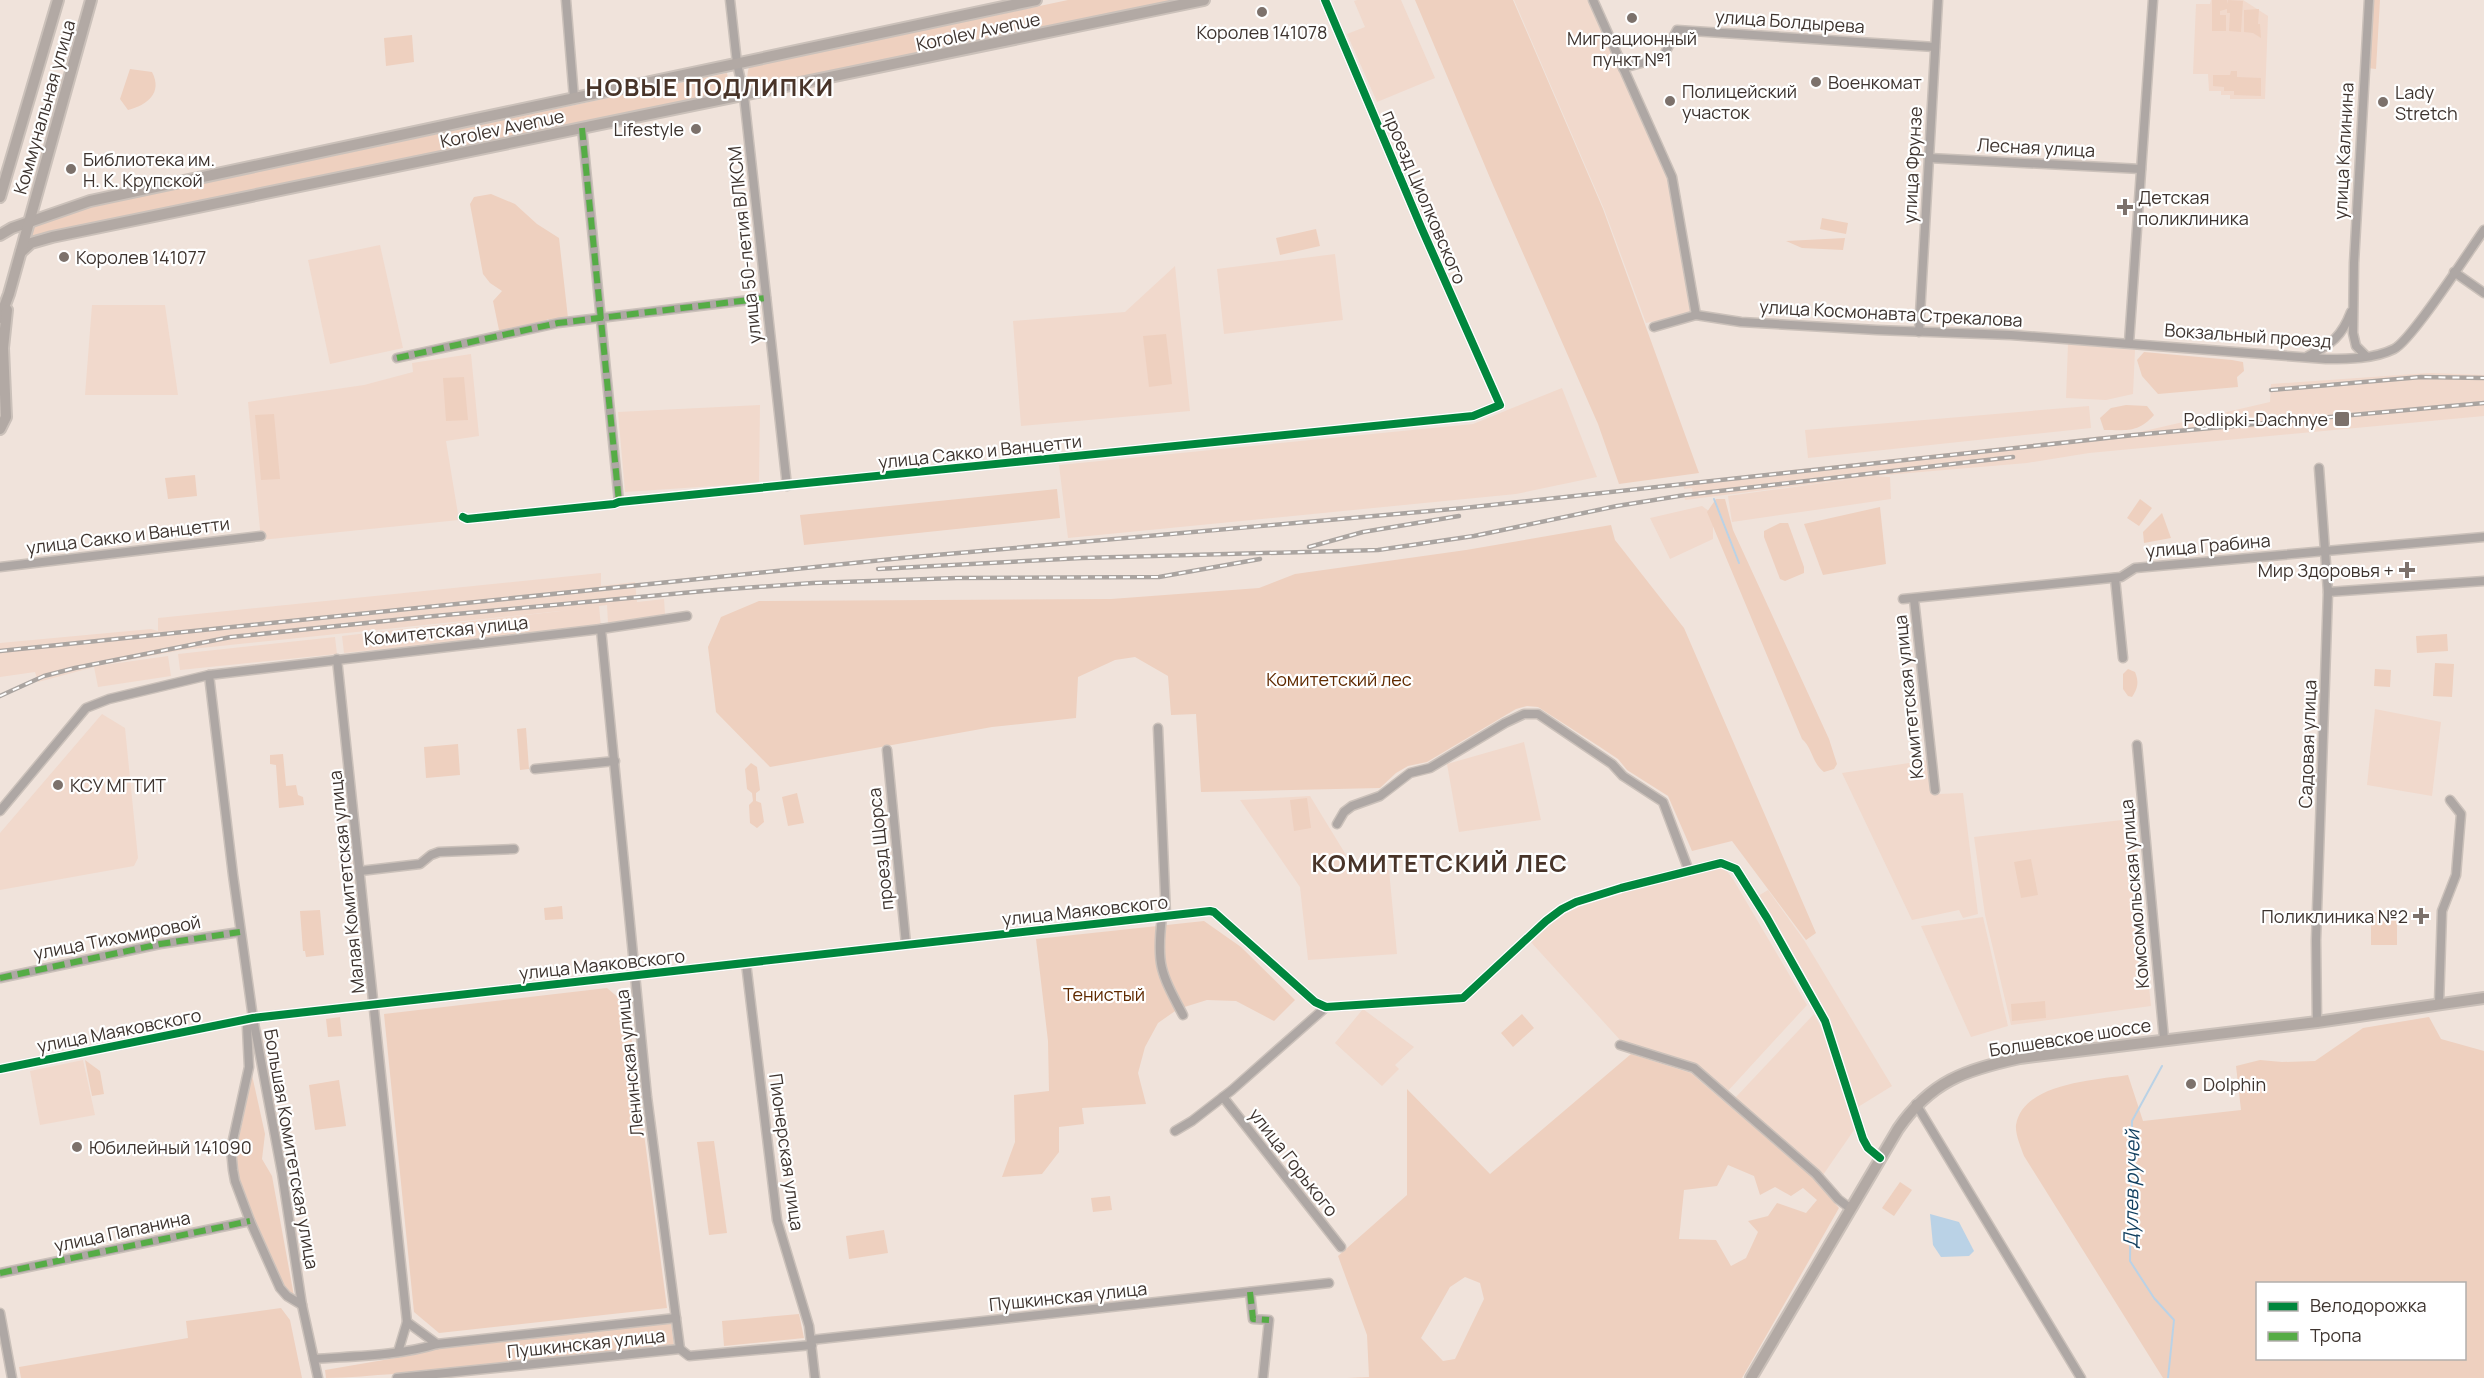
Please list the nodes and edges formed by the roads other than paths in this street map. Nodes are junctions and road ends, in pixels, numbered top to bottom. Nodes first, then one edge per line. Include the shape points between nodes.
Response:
1 (58, 0) edge
2 (92, 0) edge
3 (566, 0) edge
4 (730, 0) edge
5 (1036, 0) edge
6 (1204, 0) edge
7 (1325, 0) edge
8 (1593, 0) edge
9 (1938, 0) edge
10 (2153, 0) edge
11 (2369, 0) edge
12 (1935, 47) junction
13 (737, 63) junction
14 (1623, 68) junction
15 (744, 96) junction
16 (574, 98) junction
17 (582, 128) junction
18 (1929, 158) junction
19 (2141, 169) junction
20 (0, 197) edge
21 (28, 223) junction
22 (2484, 230) edge
23 (0, 235) edge
24 (21, 252) junction
25 (2454, 272) junction
26 (2484, 293) edge
27 (9, 294) junction
28 (766, 298) junction
29 (2355, 303) junction
30 (1696, 315) junction
31 (0, 318) edge
32 (600, 318) junction
33 (1654, 327) dead end
34 (1919, 332) junction
35 (2128, 343) junction
36 (2327, 347) junction
37 (2308, 356) junction
38 (2366, 356) junction
39 (397, 358) dead end
40 (2326, 359) junction
41 (1500, 405) joint
42 (0, 413) edge
43 (0, 429) edge
44 (2319, 468) dead end
45 (787, 486) junction
46 (619, 502) junction
47 (463, 517) dead end
48 (261, 536) dead end
49 (2484, 537) edge
50 (2326, 550) junction
51 (0, 567) edge
52 (2115, 578) junction
53 (2484, 581) edge
54 (2328, 592) junction
55 (1914, 599) junction
56 (1903, 600) dead end
57 (687, 616) dead end
58 (601, 629) junction
59 (2123, 658) dead end
60 (337, 659) junction
61 (209, 675) junction
62 (1158, 728) dead end
63 (2137, 745) dead end
64 (887, 750) dead end
65 (615, 761) junction
66 (535, 769) dead end
67 (1935, 790) dead end
68 (2450, 800) dead end
69 (0, 811) edge
70 (1337, 824) dead end
71 (514, 849) dead end
72 (360, 871) junction
73 (1689, 871) junction
74 (1164, 916) junction
75 (240, 932) junction
76 (906, 944) junction
77 (746, 963) junction
78 (636, 975) junction
79 (0, 978) edge
80 (2484, 998) edge
81 (2439, 1004) junction
82 (375, 1005) junction
83 (1326, 1007) junction
84 (1184, 1015) dead end
85 (253, 1018) junction
86 (2317, 1022) junction
87 (2164, 1040) junction
88 (1620, 1045) dead end
89 (261, 1064) junction
90 (249, 1067) junction
91 (0, 1069) edge
92 (1223, 1097) junction
93 (1916, 1104) junction
94 (1175, 1131) dead end
95 (1880, 1158) junction
96 (1851, 1209) junction
97 (250, 1221) junction
98 (1341, 1247) dead end
99 (0, 1273) edge
100 (1329, 1283) dead end
101 (1250, 1292) junction
102 (302, 1305) junction
103 (0, 1313) edge
104 (676, 1318) junction
105 (407, 1322) junction
106 (811, 1342) junction
107 (437, 1344) junction
108 (680, 1349) junction
109 (398, 1352) junction
110 (314, 1359) junction
111 (12, 1378) edge
112 (318, 1378) edge
113 (397, 1378) edge
114 (815, 1378) edge
115 (1263, 1378) edge
116 (1751, 1378) edge
117 (2081, 1378) edge

1 - 20 main road, Коммунальная улица
2 - 21 main road, Коммунальная улица
3 - 16 street
4 - 13 street, улица 50-летия ВЛКСМ
5 - 13 main road, Korolev Avenue
6 - 15 main road, Korolev Avenue
7 - 41 street, проезд Циолковского
8 - 14 street
9 - 12 street, улица Фрунзе
10 - 19 street
11 - 29 street, улица Калинина
12 - 14 street, улица Болдырева via 1677,30 1663,57
12 - 18 street, улица Фрунзе
13 - 15 street, улица 50-летия ВЛКСМ
13 - 16 main road, Korolev Avenue
14 - 30 street via 1672,177
15 - 17 main road, Korolev Avenue
15 - 28 street, улица 50-летия ВЛКСМ
16 - 21 main road, Korolev Avenue via 86,201
17 - 24 main road, Korolev Avenue via 52,237 31,243
17 - 32 street
18 - 19 street, Лесная улица
18 - 34 street, улица Фрунзе
19 - 35 street
21 - 23 main road, Korolev Avenue
21 - 24 main road, Коммунальная улица
22 - 25 street, Вокзальный проезд
24 - 27 main road, Коммунальная улица
25 - 26 street
25 - 38 street, Вокзальный проезд via 2397,348
27 - 31 main road
27 - 43 main road via 3,348 6,417
28 - 32 street
28 - 45 street, улица 50-летия ВЛКСМ
29 - 36 street via 2344,330
29 - 38 street, улица Калинина via 2353,333 2356,346
30 - 33 street, улица Космонавта Стрекалова
30 - 34 street, улица Космонавта Стрекалова via 1741,322
32 - 39 street via 558,323
32 - 46 street
34 - 35 street, улица Космонавта Стрекалова
35 - 37 street, Вокзальный проезд
36 - 37 street
36 - 40 street
37 - 40 street, Вокзальный проезд
38 - 40 street, Вокзальный проезд
41 - 45 street, улица Сакко и Ванцетти via 1473,416
42 - 43 main road
44 - 50 street, Садовая улица
45 - 46 street, улица Сакко и Ванцетти
46 - 47 street, улица Сакко и Ванцетти
48 - 51 street, улица Сакко и Ванцетти
49 - 50 street, улица Грабина
50 - 52 street, улица Грабина via 2135,568
50 - 54 street, Садовая улица
52 - 55 street, улица Грабина
52 - 59 street
53 - 54 street
54 - 86 street, Садовая улица
55 - 56 street, улица Грабина
55 - 67 street, Комитетская улица
57 - 58 street, Комитетская улица
58 - 60 street, Комитетская улица
58 - 65 street, Ленинская улица
60 - 61 street, Комитетская улица
60 - 72 street, Малая Комитетская улица
61 - 69 street, Комитетская улица via 86,708
61 - 75 street, Большая Комитетская улица
62 - 74 street
63 - 87 street, Комсомольская улица
64 - 76 street, проезд Щорса
65 - 66 street
65 - 78 street, Ленинская улица
68 - 81 street via 2461,814 2456,875 2442,912
70 - 73 street via 1344,812 1380,796 1410,773 1430,768 1524,714 1538,714 1663,802
71 - 72 street via 439,852 420,864
72 - 82 street, Малая Комитетская улица
73 - 83 street via 1621,888 1562,909 1462,998
73 - 95 street via 1721,863 1736,869 1825,1021 1863,1138
74 - 76 street, улица Маяковского
74 - 83 street, улица Маяковского via 1214,912 1315,1002
74 - 84 street via 1158,948 1162,975
75 - 79 street, улица Тихомировой via 160,944
75 - 85 street, Большая Комитетская улица
76 - 77 street, улица Маяковского
77 - 78 street, улица Маяковского
77 - 106 street, Пионерская улица via 777,1220
78 - 82 street, улица Маяковского
78 - 104 street, Ленинская улица via 647,1097
80 - 81 main road, Болшевское шоссе
81 - 86 main road, Болшевское шоссе
82 - 85 street, улица Маяковского
82 - 105 street, Малая Комитетская улица
83 - 92 street
85 - 89 street, Большая Комитетская улица
85 - 90 street via 247,1027
85 - 91 street, улица Маяковского
86 - 87 main road, Болшевское шоссе
87 - 93 main road, Болшевское шоссе via 2020,1058 1982,1067 1948,1081
88 - 96 street via 1694,1068
89 - 90 street
89 - 102 street, Большая Комитетская улица
90 - 97 street via 231,1149 235,1181
92 - 94 street
92 - 98 street, улица Горького
93 - 95 main road, Болшевское шоссе
93 - 117 street
95 - 96 main road, Болшевское шоссе
96 - 116 main road, Болшевское шоссе
97 - 99 street, улица Папанина
97 - 102 street via 280,1288
100 - 101 street, Пушкинская улица
101 - 106 street, Пушкинская улица
101 - 115 street via 1253,1319 1269,1320
102 - 110 street, Большая Комитетская улица
103 - 111 street
104 - 107 street, Пушкинская улица
104 - 108 street, Ленинская улица
105 - 107 street
105 - 109 street, Малая Комитетская улица
106 - 108 street, Пушкинская улица via 689,1356
106 - 114 street, Пионерская улица
107 - 109 street, Пушкинская улица
108 - 113 street, Пушкинская улица
109 - 110 street, Пушкинская улица
110 - 112 street, Большая Комитетская улица

